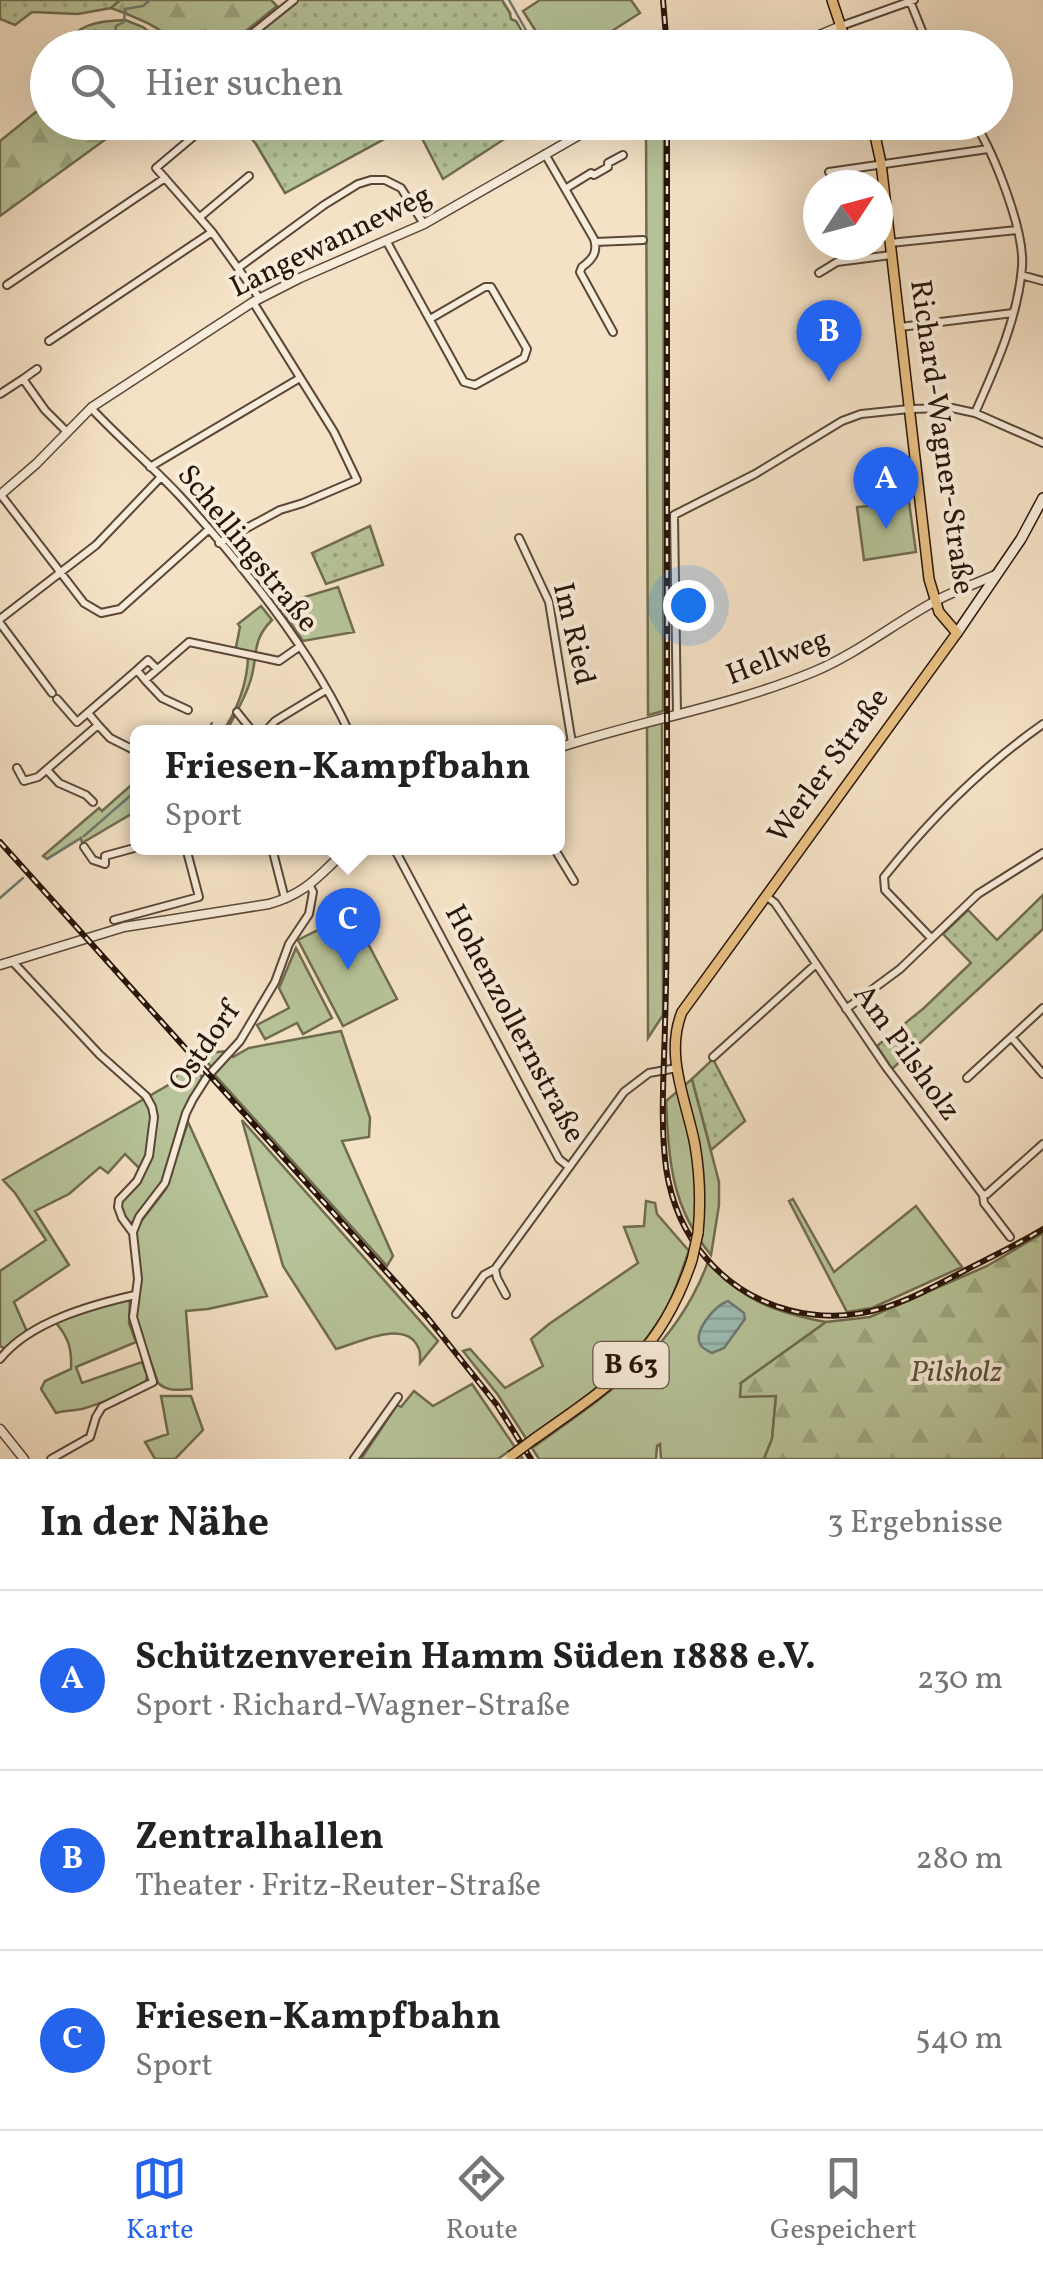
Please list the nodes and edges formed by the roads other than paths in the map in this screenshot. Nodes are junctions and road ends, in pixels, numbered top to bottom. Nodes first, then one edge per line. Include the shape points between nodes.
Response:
1 (294, 0) edge
2 (832, 0) edge
3 (912, 1) edge
4 (840, 26) junction
5 (256, 30) edge
6 (831, 30) edge
7 (841, 30) edge
8 (922, 30) edge
9 (189, 140) edge
10 (570, 140) edge
11 (876, 140) edge
12 (983, 140) edge
13 (988, 149) junction
14 (545, 154) junction
15 (623, 155) dead end
16 (881, 163) junction
17 (841, 170) edge
18 (882, 170) edge
19 (249, 176) dead end
20 (165, 178) junction
21 (566, 188) junction
22 (200, 217) junction
23 (424, 224) junction
24 (1018, 230) junction
25 (212, 232) junction
26 (642, 240) dead end
27 (387, 242) junction
28 (596, 242) junction
29 (893, 249) edge
30 (845, 260) edge
31 (891, 260) edge
32 (238, 268) junction
33 (819, 273) dead end
34 (1021, 275) junction
35 (1043, 281) edge
36 (8, 285) dead end
37 (257, 300) junction
38 (1013, 313) junction
39 (430, 319) junction
40 (899, 327) junction
41 (614, 332) dead end
42 (49, 341) dead end
43 (37, 368) dead end
44 (300, 378) junction
45 (22, 379) junction
46 (0, 394) edge
47 (91, 408) junction
48 (909, 409) junction
49 (974, 414) junction
50 (67, 432) junction
51 (1043, 443) edge
52 (150, 467) junction
53 (161, 477) junction
54 (0, 495) edge
55 (1043, 498) edge
56 (1040, 511) edge
57 (208, 530) junction
58 (519, 538) dead end
59 (219, 543) junction
60 (60, 572) junction
61 (999, 573) junction
62 (935, 601) junction
63 (0, 621) edge
64 (957, 633) junction
65 (299, 647) junction
66 (156, 669) junction
67 (136, 670) junction
68 (145, 680) junction
69 (326, 690) junction
70 (188, 710) dead end
71 (237, 712) dead end
72 (88, 713) junction
73 (677, 715) junction
74 (77, 722) junction
75 (98, 724) junction
76 (1043, 724) edge
77 (247, 725) edge
78 (272, 725) edge
79 (345, 725) edge
80 (88, 734) junction
81 (572, 743) junction
82 (565, 746) edge
83 (130, 748) edge
84 (17, 768) dead end
85 (47, 770) junction
86 (94, 802) dead end
87 (84, 847) dead end
88 (130, 849) edge
89 (1043, 853) edge
90 (188, 855) edge
91 (274, 855) edge
92 (342, 855) edge
93 (398, 855) edge
94 (558, 855) edge
95 (574, 881) dead end
96 (310, 886) junction
97 (766, 896) junction
98 (286, 900) junction
99 (114, 920) dead end
100 (931, 938) junction
101 (12, 961) junction
102 (816, 964) junction
103 (0, 965) edge
104 (1043, 1008) edge
105 (846, 1009) junction
106 (1012, 1038) junction
107 (713, 1057) dead end
108 (677, 1068) junction
109 (1043, 1074) edge
110 (966, 1078) dead end
111 (1043, 1144) edge
112 (568, 1167) junction
113 (982, 1195) junction
114 (133, 1233) junction
115 (1010, 1237) dead end
116 (495, 1269) junction
117 (135, 1295) junction
118 (506, 1295) dead end
119 (456, 1314) dead end
120 (0, 1359) edge
121 (398, 1396) dead end
122 (0, 1429) edge
123 (509, 1458) edge
124 (24, 1459) edge
125 (51, 1459) edge
126 (354, 1459) edge

1 - 5 street
2 - 4 main road
3 - 4 street
3 - 8 street
4 - 6 street
4 - 7 main road
9 - 20 street via 156,168
10 - 14 street, Langewanneweg
11 - 16 main road, Richard-Wagner-Straße
12 - 13 street
13 - 16 street
13 - 24 street
14 - 21 street
14 - 23 street, Langewanneweg
15 - 21 street
16 - 17 street
16 - 18 main road, Richard-Wagner-Straße
19 - 22 street
20 - 22 street
20 - 36 street
21 - 28 street
22 - 25 street
23 - 27 street, Langewanneweg
23 - 32 street via 398,185 368,180
24 - 29 street
24 - 34 street
25 - 32 street
25 - 42 street
26 - 28 street
27 - 37 street, Langewanneweg
27 - 39 street
28 - 41 street via 580,272
30 - 33 street
31 - 40 main road, Richard-Wagner-Straße
32 - 37 street
34 - 35 street
34 - 38 street
37 - 44 street
37 - 47 street, Langewanneweg
38 - 40 street
38 - 49 street
39 - 39 street via 466,383 475,385 526,354 494,289 485,287
40 - 48 main road, Richard-Wagner-Straße
43 - 45 street
44 - 52 street
44 - 59 street via 357,480
45 - 46 street
45 - 50 street
47 - 50 street, Langewanneweg
47 - 52 street, Schellingstraße
48 - 49 street
48 - 62 main road, Richard-Wagner-Straße
48 - 73 street via 850,417 674,516
49 - 51 street
50 - 54 street, Langewanneweg
52 - 53 street, Schellingstraße
53 - 57 street, Schellingstraße
53 - 60 street
54 - 60 street
55 - 56 main road, Werler Straße
56 - 61 main road, Werler Straße
57 - 59 street, Schellingstraße
57 - 60 street via 112,612 88,606
58 - 81 street, Im Ried via 548,602
59 - 65 street, Schellingstraße
60 - 63 street
61 - 62 street, Hellweg
61 - 64 main road, Werler Straße
62 - 64 main road, Richard-Wagner-Straße
62 - 73 street, Hellweg via 816,671
63 - 74 street
64 - 97 main road, Werler Straße / B 63
65 - 66 street via 279,661 189,642
65 - 69 street, Schellingstraße
66 - 67 street via 148,660
66 - 68 street
67 - 68 street
67 - 72 street
68 - 70 street via 162,698
69 - 78 street
69 - 79 street, Schellingstraße
71 - 77 street
72 - 74 street
72 - 75 street
73 - 81 street, Hellweg
74 - 80 street
75 - 80 street
75 - 83 street
76 - 100 street via 962,790 884,877 885,890
80 - 85 street
81 - 82 street, Hellweg
84 - 85 street via 24,781
85 - 86 street
87 - 88 street via 105,864 105,856
89 - 100 street via 978,894
90 - 99 street via 199,897
91 - 98 street
92 - 96 street
93 - 112 street, Hohenzollernstraße
94 - 95 street
96 - 98 street
96 - 114 street, Ostdorf via 309,914 275,982 240,1041 194,1098 165,1183
97 - 102 street, Am Pilsholz
97 - 108 main road, Werler Straße / B 63 via 682,1012 674,1045
98 - 101 street via 124,927
100 - 105 street
101 - 103 street
101 - 114 street, Ostdorf via 152,1107 149,1156 119,1200
102 - 105 street, Am Pilsholz
102 - 107 street
104 - 106 street
105 - 113 street, Am Pilsholz
106 - 109 street
106 - 110 street
108 - 112 street via 649,1073 630,1086
108 - 123 main road, Werler Straße / B 63, bridge via 700,1209 692,1260 675,1305 616,1380
111 - 113 street
112 - 116 street
113 - 115 street, Am Pilsholz
114 - 117 street, Ostdorf
116 - 118 street
116 - 119 street
117 - 120 street via 84,1308 19,1341
117 - 125 street, Ostdorf via 134,1328 152,1382 104,1404 90,1437
121 - 126 street
122 - 124 street

